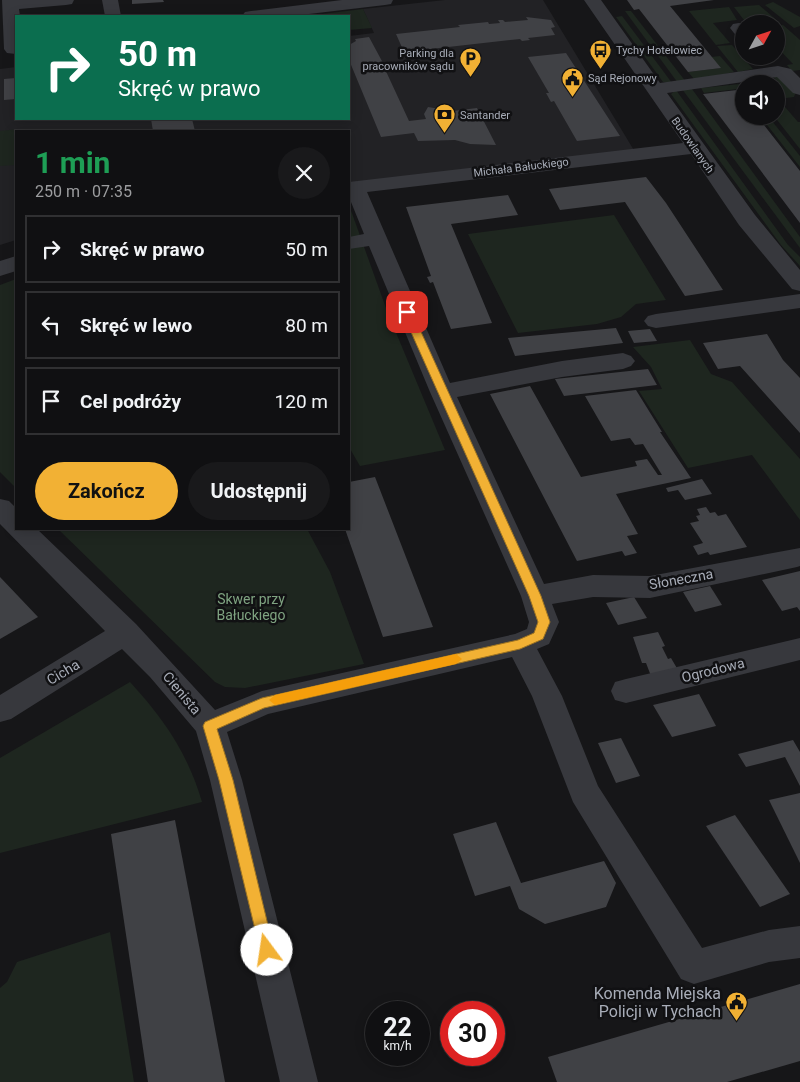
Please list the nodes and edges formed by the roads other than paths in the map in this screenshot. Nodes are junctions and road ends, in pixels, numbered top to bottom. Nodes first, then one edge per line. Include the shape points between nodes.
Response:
1 (66, 0) edge
2 (110, 0) edge
3 (385, 0) edge
4 (592, 0) edge
5 (10, 2) edge
6 (113, 15) edge
7 (259, 15) edge
8 (10, 49) edge
9 (772, 65) edge
10 (778, 71) junction
11 (654, 89) junction
12 (800, 89) edge
13 (694, 148) junction
14 (352, 187) edge
15 (376, 239) junction
16 (350, 243) edge
17 (15, 263) edge
18 (0, 269) edge
19 (800, 284) edge
20 (800, 300) edge
21 (656, 322) dead end
22 (623, 361) dead end
23 (442, 392) junction
24 (0, 508) edge
25 (15, 523) edge
26 (22, 530) edge
27 (797, 557) dead end
28 (535, 596) junction
29 (126, 632) junction
30 (530, 640) junction
31 (800, 649) edge
32 (626, 691) dead end
33 (0, 710) edge
34 (210, 726) junction
35 (800, 942) edge
36 (299, 1082) edge

1 - 5 street
2 - 6 street
3 - 7 street
4 - 11 street, Budowlanych
5 - 8 street
9 - 10 street
10 - 11 street
10 - 12 street via 785,73
11 - 13 street, Budowlanych
13 - 14 street, Michała Bałuckiego
13 - 19 street, Budowlanych
14 - 15 street
15 - 16 street
15 - 23 street
17 - 18 street
20 - 21 street
22 - 23 street
23 - 28 street
24 - 25 street
26 - 29 street, Cienista
27 - 28 street, Słoneczna via 650,587 593,586
28 - 30 street via 544,622
29 - 33 street, Cicha
29 - 34 street, Cienista
30 - 34 street via 262,703
30 - 35 street via 547,696 584,792 694,967 769,946
31 - 32 street, Ogrodowa
34 - 36 street, Cienista

